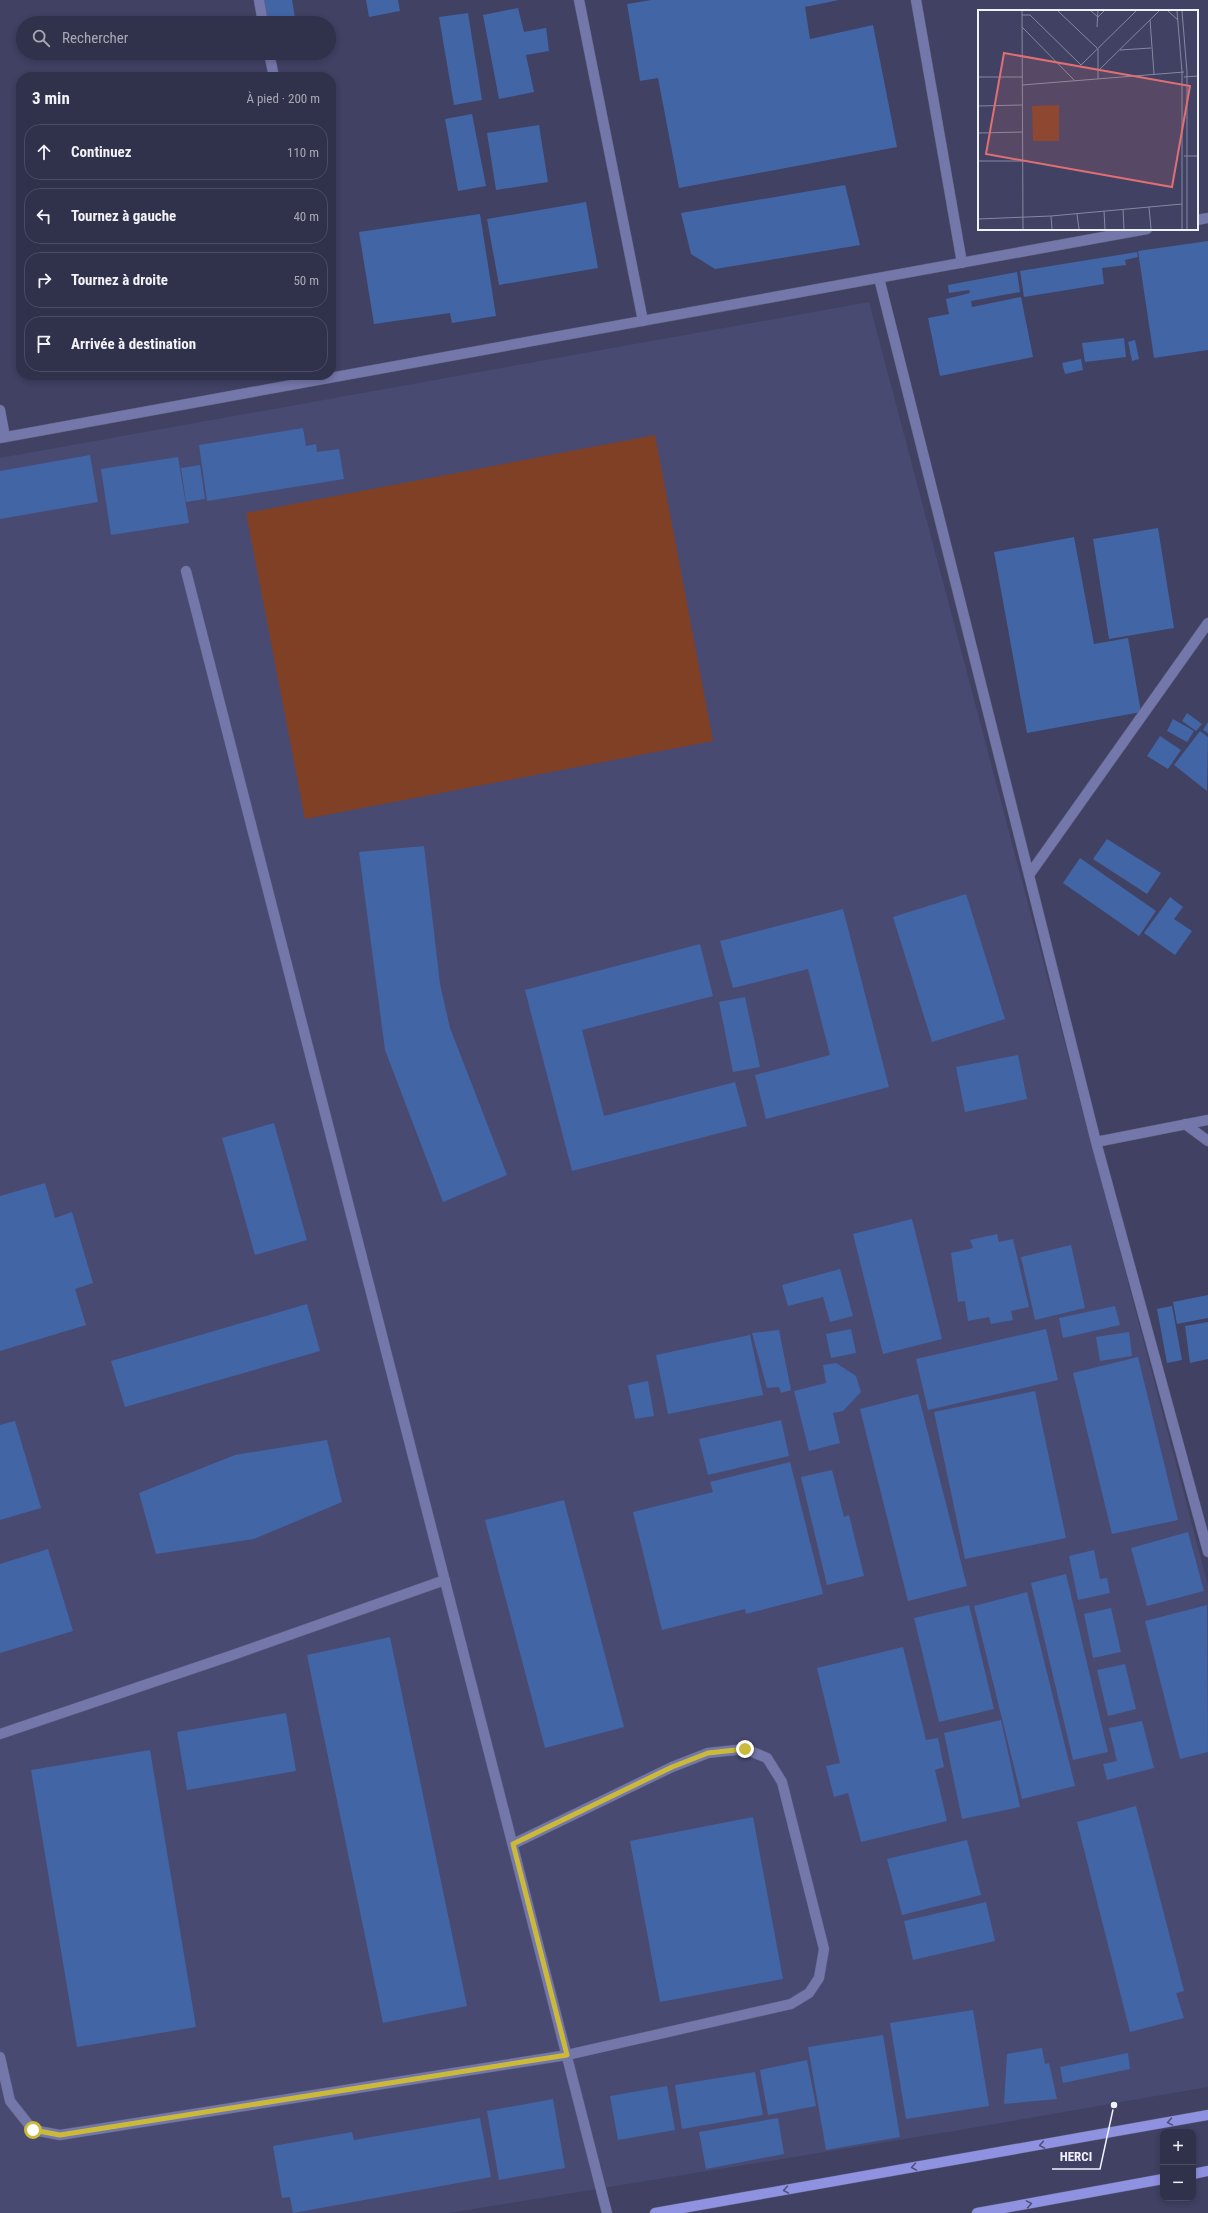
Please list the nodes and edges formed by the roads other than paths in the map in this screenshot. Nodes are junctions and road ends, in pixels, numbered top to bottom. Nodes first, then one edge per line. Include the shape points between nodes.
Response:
1 (259, 0) edge
2 (579, 0) edge
3 (916, 0) edge
4 (262, 16) edge
5 (270, 60) edge
6 (273, 72) edge
7 (1208, 218) edge
8 (1198, 220) edge
9 (1142, 230) edge
10 (962, 263) junction
11 (879, 278) junction
12 (643, 321) junction
13 (336, 373) edge
14 (301, 380) edge
15 (0, 410) edge
16 (2, 438) edge
17 (186, 571) dead end
18 (1208, 623) edge
19 (1029, 875) junction
20 (1208, 1120) edge
21 (1185, 1124) junction
22 (1208, 1141) edge
23 (1096, 1142) junction
24 (1208, 1552) edge
25 (445, 1580) junction
26 (0, 1734) edge
27 (513, 1844) junction
28 (567, 2055) junction
29 (0, 2058) edge
30 (1208, 2115) edge
31 (1208, 2171) edge
32 (1196, 2173) edge
33 (1160, 2181) edge
34 (608, 2213) edge
35 (655, 2213) edge
36 (977, 2213) edge

1 - 4 street
2 - 12 street
3 - 10 street
5 - 6 street
7 - 8 street
9 - 10 street
10 - 11 street
11 - 12 street
11 - 19 street
12 - 13 street
14 - 16 street
15 - 16 street
17 - 25 street
18 - 19 street
19 - 23 street
20 - 21 street
21 - 22 street
21 - 23 street
23 - 24 street
25 - 26 street
25 - 27 street
27 - 28 street
27 - 28 street via 672,1767 708,1753 745,1749 767,1758 782,1782 824,1949 819,1978 809,1994 792,2004
28 - 29 street via 60,2135 33,2130 10,2101
28 - 34 street
30 -> 35 street
31 - 32 street
36 -> 33 street

